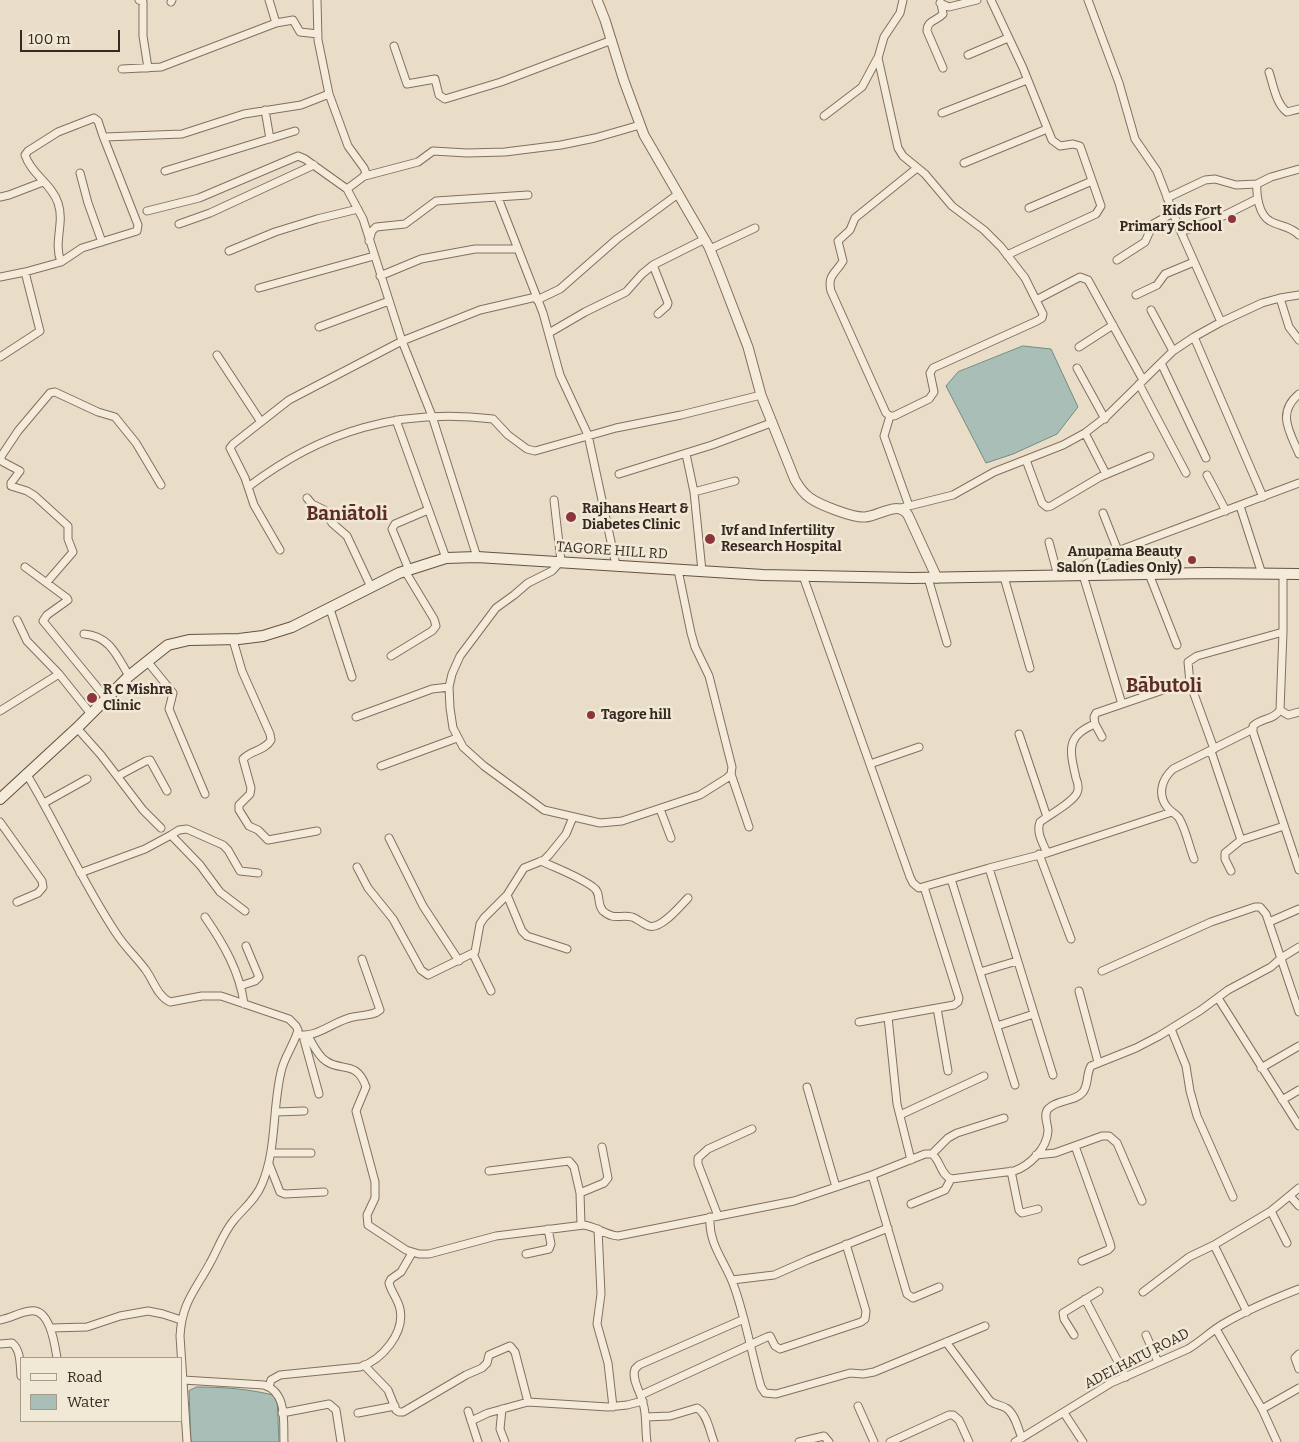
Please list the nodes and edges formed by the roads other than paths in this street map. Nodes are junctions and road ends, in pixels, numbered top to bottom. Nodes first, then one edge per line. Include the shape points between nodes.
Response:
1 (138, 0) edge
2 (269, 0) edge
3 (317, 0) edge
4 (597, 0) edge
5 (903, 0) edge
6 (978, 0) edge
7 (991, 0) edge
8 (1088, 0) edge
9 (940, 2) edge
10 (276, 23) junction
11 (318, 34) junction
12 (1008, 38) junction
13 (612, 40) junction
14 (394, 46) dead end
15 (968, 55) dead end
16 (878, 58) junction
17 (148, 68) junction
18 (943, 68) dead end
19 (122, 69) dead end
20 (1269, 72) dead end
21 (1027, 80) junction
22 (329, 94) junction
23 (1299, 109) edge
24 (265, 110) junction
25 (942, 113) dead end
26 (824, 116) dead end
27 (640, 125) junction
28 (1047, 129) junction
29 (296, 131) dead end
30 (102, 136) junction
31 (270, 139) junction
32 (964, 162) dead end
33 (314, 165) junction
34 (917, 168) junction
35 (1299, 169) edge
36 (165, 171) dead end
37 (80, 173) dead end
38 (365, 176) junction
39 (1092, 181) junction
40 (43, 182) junction
41 (1257, 184) junction
42 (348, 189) junction
43 (678, 194) junction
44 (528, 195) dead end
45 (0, 197) edge
46 (498, 198) junction
47 (1167, 198) junction
48 (1257, 199) junction
49 (1029, 208) dead end
50 (358, 210) junction
51 (147, 211) dead end
52 (1173, 213) junction
53 (179, 224) dead end
54 (755, 228) dead end
55 (1181, 232) junction
56 (1299, 235) edge
57 (705, 239) junction
58 (102, 242) junction
59 (369, 242) junction
60 (518, 249) junction
61 (710, 249) junction
62 (229, 251) dead end
63 (1007, 254) junction
64 (374, 256) junction
65 (1117, 260) dead end
66 (60, 262) junction
67 (1194, 262) junction
68 (653, 265) junction
69 (25, 272) junction
70 (380, 276) junction
71 (0, 277) edge
72 (259, 288) dead end
73 (1299, 295) edge
74 (1136, 296) dead end
75 (537, 298) junction
76 (1280, 298) junction
77 (1036, 300) junction
78 (389, 301) junction
79 (1150, 310) dead end
80 (658, 314) dead end
81 (1221, 322) junction
82 (1113, 325) junction
83 (319, 327) dead end
84 (549, 333) junction
85 (1194, 337) junction
86 (1299, 340) edge
87 (402, 341) junction
88 (1079, 347) dead end
89 (1173, 351) junction
90 (217, 355) dead end
91 (0, 357) edge
92 (1161, 363) junction
93 (1077, 368) dead end
94 (1141, 382) junction
95 (1299, 394) edge
96 (761, 395) junction
97 (432, 416) junction
98 (890, 416) junction
99 (1105, 419) junction
100 (396, 420) junction
101 (261, 422) junction
102 (771, 423) junction
103 (1085, 433) junction
104 (588, 436) junction
105 (686, 454) junction
106 (1299, 454) edge
107 (1150, 456) dead end
108 (1206, 458) dead end
109 (1026, 460) junction
110 (1186, 472) dead end
111 (620, 474) dead end
112 (1106, 474) junction
113 (1207, 475) dead end
114 (734, 481) dead end
115 (1299, 483) edge
116 (161, 485) dead end
117 (248, 487) junction
118 (694, 492) junction
119 (1263, 497) junction
120 (306, 498) dead end
121 (554, 500) dead end
122 (1240, 506) junction
123 (905, 507) junction
124 (428, 510) junction
125 (1226, 511) junction
126 (1103, 513) dead end
127 (1049, 542) dead end
128 (280, 550) dead end
129 (1118, 552) junction
130 (477, 556) junction
131 (446, 558) junction
132 (561, 561) junction
133 (616, 566) junction
134 (26, 567) dead end
135 (407, 570) junction
136 (678, 570) junction
137 (702, 571) junction
138 (1149, 574) junction
139 (1262, 574) junction
140 (1283, 574) junction
141 (1299, 574) edge
142 (1083, 575) junction
143 (804, 576) junction
144 (1063, 576) junction
145 (1004, 577) junction
146 (932, 578) junction
147 (47, 582) junction
148 (372, 587) junction
149 (330, 609) junction
150 (17, 620) dead end
151 (1284, 632) junction
152 (84, 634) dead end
153 (233, 640) junction
154 (947, 642) dead end
155 (1177, 646) dead end
156 (391, 656) dead end
157 (147, 661) junction
158 (1030, 668) dead end
159 (59, 674) junction
160 (129, 676) junction
161 (352, 678) dead end
162 (449, 687) junction
163 (1166, 689) dead end
164 (106, 698) junction
165 (1122, 704) junction
166 (1280, 710) junction
167 (0, 711) edge
168 (1299, 712) edge
169 (90, 714) junction
170 (356, 717) dead end
171 (1095, 724) junction
172 (77, 728) junction
173 (1253, 729) junction
174 (1019, 734) dead end
175 (1102, 737) dead end
176 (457, 738) junction
177 (919, 747) dead end
178 (1212, 750) junction
179 (870, 764) junction
180 (381, 766) dead end
181 (26, 773) junction
182 (731, 774) junction
183 (118, 776) junction
184 (87, 780) dead end
185 (167, 791) dead end
186 (205, 794) dead end
187 (0, 799) edge
188 (44, 803) junction
189 (660, 808) junction
190 (1172, 812) junction
191 (573, 816) junction
192 (1047, 817) junction
193 (0, 822) edge
194 (1284, 826) junction
195 (749, 827) dead end
196 (161, 828) dead end
197 (317, 831) dead end
198 (171, 835) junction
199 (390, 838) dead end
200 (671, 838) dead end
201 (1241, 840) junction
202 (1043, 854) junction
203 (1194, 859) dead end
204 (541, 861) junction
205 (357, 867) dead end
206 (989, 868) junction
207 (1299, 870) edge
208 (1231, 871) dead end
209 (258, 873) dead end
210 (80, 874) junction
211 (951, 879) junction
212 (924, 887) junction
213 (507, 895) junction
214 (688, 898) dead end
215 (17, 902) dead end
216 (1299, 909) edge
217 (245, 911) dead end
218 (205, 917) dead end
219 (1269, 922) junction
220 (1071, 939) dead end
221 (246, 946) dead end
222 (1299, 947) edge
223 (568, 949) dead end
224 (473, 954) junction
225 (1281, 958) junction
226 (362, 959) dead end
227 (459, 961) junction
228 (1017, 961) junction
229 (1102, 971) dead end
230 (980, 972) junction
231 (240, 986) junction
232 (491, 991) dead end
233 (1079, 991) dead end
234 (1218, 998) junction
235 (244, 1004) junction
236 (937, 1008) junction
237 (1299, 1012) edge
238 (1034, 1014) junction
239 (888, 1017) junction
240 (859, 1022) dead end
241 (997, 1026) junction
242 (1171, 1029) junction
243 (302, 1035) junction
244 (1299, 1046) edge
245 (1098, 1062) junction
246 (1262, 1068) junction
247 (948, 1071) dead end
248 (1053, 1075) dead end
249 (984, 1076) dead end
250 (1015, 1085) dead end
251 (807, 1087) dead end
252 (1299, 1090) edge
253 (319, 1094) dead end
254 (1282, 1100) junction
255 (276, 1112) junction
256 (304, 1112) dead end
257 (900, 1115) junction
258 (1004, 1118) dead end
259 (1299, 1126) edge
260 (752, 1129) dead end
261 (1075, 1146) junction
262 (602, 1147) dead end
263 (272, 1153) junction
264 (311, 1153) dead end
265 (932, 1154) junction
266 (1036, 1155) junction
267 (911, 1160) junction
268 (269, 1164) junction
269 (489, 1171) dead end
270 (1011, 1171) junction
271 (872, 1175) junction
272 (951, 1179) junction
273 (836, 1187) junction
274 (1299, 1188) edge
275 (324, 1192) dead end
276 (580, 1193) junction
277 (1290, 1196) junction
278 (1233, 1197) dead end
279 (1142, 1201) dead end
280 (910, 1204) dead end
281 (1299, 1206) edge
282 (1038, 1209) dead end
283 (1271, 1211) junction
284 (714, 1217) junction
285 (581, 1225) junction
286 (888, 1228) junction
287 (548, 1229) junction
288 (598, 1229) junction
289 (1287, 1243) dead end
290 (846, 1244) junction
291 (1214, 1245) junction
292 (412, 1253) junction
293 (526, 1254) dead end
294 (1082, 1261) dead end
295 (732, 1280) junction
296 (940, 1287) dead end
297 (1299, 1289) edge
298 (1099, 1291) dead end
299 (1143, 1292) dead end
300 (1085, 1299) junction
301 (1247, 1312) junction
302 (744, 1319) junction
303 (0, 1320) edge
304 (181, 1320) junction
305 (986, 1326) dead end
306 (51, 1328) junction
307 (1216, 1328) junction
308 (1074, 1335) dead end
309 (1146, 1335) dead end
310 (946, 1342) junction
311 (0, 1344) edge
312 (749, 1344) junction
313 (1299, 1354) edge
314 (57, 1357) edge
315 (182, 1357) edge
316 (1158, 1362) junction
317 (182, 1363) edge
318 (364, 1365) junction
319 (20, 1367) edge
320 (1299, 1369) edge
321 (1126, 1377) junction
322 (182, 1385) edge
323 (269, 1387) junction
324 (1299, 1388) edge
325 (642, 1398) junction
326 (528, 1402) junction
327 (395, 1406) junction
328 (858, 1406) dead end
329 (613, 1407) junction
330 (502, 1408) junction
331 (1262, 1409) junction
332 (468, 1411) dead end
333 (282, 1413) junction
334 (358, 1413) dead end
335 (1064, 1413) junction
336 (646, 1418) junction
337 (472, 1421) junction
338 (1022, 1438) junction
339 (187, 1442) edge
340 (284, 1442) edge
341 (341, 1442) edge
342 (478, 1442) edge
343 (505, 1442) edge
344 (647, 1442) edge
345 (714, 1442) edge
346 (799, 1442) edge
347 (829, 1442) edge
348 (874, 1442) edge
349 (890, 1442) edge
350 (969, 1442) edge
351 (1015, 1442) edge
352 (1083, 1442) edge
353 (1277, 1442) edge

1 - 17 street via 143,2 143,36
2 - 10 street
3 - 11 street
4 - 13 street
5 - 16 street via 900,13 884,37
6 - 9 street via 949,7
7 - 12 street
8 - 47 street via 1119,83 1135,139 1155,167
9 - 18 street via 943,14 929,22 927,31
10 - 11 street via 293,20 300,32
10 - 17 street via 161,67
11 - 22 street
12 - 15 street
12 - 21 street
13 - 14 street via 493,86 446,99 439,95 435,79 407,84
13 - 27 street
16 - 26 street via 862,87
16 - 34 street via 898,148
17 - 19 street
20 - 23 street via 1284,110
21 - 25 street
21 - 28 street
22 - 24 street via 301,105
22 - 38 street via 344,137 364,168
24 - 30 street via 182,134
24 - 31 street
27 - 38 street via 561,145 505,152 433,151 418,162
27 - 43 street
28 - 32 street
28 - 39 street via 1055,144 1080,146
29 - 31 street
30 - 40 street via 97,120 92,118 58,132 28,150 26,159
30 - 58 street via 138,228 134,233
31 - 36 street
33 - 42 street
33 - 51 street via 298,156 199,198
33 - 53 street
34 - 63 street via 952,206 984,230
34 - 98 street via 855,218 850,230 838,241 843,261 829,282 838,308
35 - 41 street
37 - 58 street
38 - 42 street
39 - 49 street
39 - 63 street via 1101,206 1096,214
40 - 45 street
40 - 66 street via 55,196 59,207 57,248
41 - 47 street via 1236,185 1206,180
41 - 48 street
42 - 50 street
43 - 57 street
43 - 75 street via 617,239 560,289
44 - 46 street
46 - 59 street via 436,201 405,224 376,227
46 - 60 street
47 - 52 street
48 - 55 street
48 - 56 street via 1267,219
50 - 59 street
50 - 62 street via 275,232
52 - 55 street
52 - 65 street via 1153,224 1145,242
54 - 61 street
55 - 67 street
57 - 61 street
57 - 68 street
58 - 66 street via 82,248
59 - 64 street
60 - 70 street via 475,249 421,258
60 - 75 street
61 - 96 street via 748,347
63 - 77 street
64 - 70 street
64 - 72 street
66 - 69 street
67 - 74 street via 1165,274 1157,285
67 - 81 street
68 - 80 street via 668,303
68 - 84 street via 626,292
69 - 71 street
69 - 91 street via 40,331
70 - 78 street
73 - 76 street
75 - 84 street
75 - 87 street via 480,310
76 - 81 street
76 - 86 street via 1289,327
77 - 82 street via 1084,277
77 - 98 street via 1042,310 1042,318 938,365 930,373 933,395
78 - 83 street
78 - 87 street
79 - 89 street
81 - 85 street
82 - 88 street
82 - 94 street
84 - 104 street via 560,375
85 - 89 street
85 - 119 street
87 - 97 street
87 - 101 street via 295,397
89 - 92 street
90 - 101 street
92 - 94 street
92 - 108 street
93 - 99 street
94 - 99 street
94 - 110 street
95 - 106 street via 1294,398 1285,421
96 - 102 street
96 - 104 street
97 - 100 street
97 - 104 street via 494,420 530,450
97 - 130 street
98 - 123 street via 884,436
99 - 103 street
100 - 117 street via 340,434 274,467
100 - 124 street
101 - 117 street via 230,447
102 - 105 street
102 - 123 street via 795,480 809,497 866,517
103 - 109 street
103 - 112 street
104 - 133 street
105 - 111 street
105 - 118 street
107 - 112 street
109 - 112 street via 1042,503 1047,507
109 - 123 street via 994,472 953,495
113 - 125 street
114 - 118 street
115 - 119 street
116 - 147 street via 136,443 115,417 51,392 0,458 20,471 11,486 35,496 68,526 73,552
117 - 128 street via 254,505
118 - 137 street
119 - 122 street
120 - 148 street via 324,510 347,536
121 - 132 street
122 - 125 street
122 - 139 street
123 - 146 street
124 - 131 street
124 - 135 street via 395,524 392,529
125 - 129 street
126 - 129 street
127 - 144 street
129 - 144 street via 1091,561
130 - 131 main road, TAGORE HILL RD
130 - 132 main road, TAGORE HILL RD
131 - 135 main road, TAGORE HILL RD
132 - 133 main road, TAGORE HILL RD
132 - 162 street via 552,571 528,583 496,608 460,656
133 - 136 main road, TAGORE HILL RD
134 - 147 street
135 - 148 main road, TAGORE HILL RD
135 - 156 street via 436,626
136 - 137 main road, TAGORE HILL RD
136 - 182 street via 695,647 710,676
137 - 143 main road, TAGORE HILL RD
138 - 139 main road, TAGORE HILL RD
138 - 142 main road, TAGORE HILL RD
138 - 155 street
139 - 140 main road, TAGORE HILL RD
140 - 141 main road, TAGORE HILL RD
140 - 151 street
142 - 144 main road, TAGORE HILL RD
142 - 165 street
143 - 146 main road, TAGORE HILL RD
143 - 179 street
144 - 145 main road, TAGORE HILL RD
145 - 146 main road, TAGORE HILL RD
145 - 158 street
146 - 154 street
147 - 164 street via 68,599 43,621
148 - 149 main road, TAGORE HILL RD
149 - 153 main road, TAGORE HILL RD via 277,632
149 - 161 street
150 - 159 street via 28,642
151 - 166 street
151 - 178 street via 1197,656 1188,662 1192,691
152 - 160 street via 109,644
153 - 157 main road, TAGORE HILL RD via 178,642 168,645
153 - 197 street via 242,671 271,740 243,759 251,788 239,810 249,826 268,840
157 - 160 main road, TAGORE HILL RD
157 - 186 street via 172,691 169,708
159 - 167 street
159 - 169 street
160 - 164 main road, TAGORE HILL RD
162 - 170 street via 432,689
162 - 176 street
163 - 165 street
164 - 169 main road, TAGORE HILL RD
165 - 171 street via 1096,714
166 - 168 street via 1288,715
166 - 173 street via 1258,722
169 - 172 main road, TAGORE HILL RD
171 - 175 street
171 - 192 street via 1078,733 1073,740 1072,759 1078,792
172 - 181 main road, TAGORE HILL RD
172 - 183 street
173 - 178 street
173 - 194 street
174 - 192 street
176 - 180 street
176 - 191 street via 475,760 535,805
177 - 179 street
178 - 190 street via 1166,776 1162,784 1163,801
178 - 201 street
179 - 212 street via 910,877 919,888
181 - 187 main road, TAGORE HILL RD
181 - 188 street
182 - 189 street via 700,795
182 - 195 street
183 - 185 street via 150,760
183 - 196 street
184 - 188 street
188 - 210 street
189 - 191 street via 610,823
189 - 200 street
190 - 202 street
190 - 203 street via 1182,824
191 - 204 street via 566,834
192 - 202 street via 1038,827
193 - 215 street via 42,881 43,887 38,893
194 - 201 street
194 - 207 street
198 - 209 street via 187,829 226,847 240,871
198 - 210 street
198 - 217 street via 220,892
199 - 227 street via 423,906
201 - 208 street via 1225,853
202 - 206 street
202 - 220 street
204 - 213 street via 524,868
204 - 214 street via 592,886 598,894 599,905 609,915 633,917 650,927 664,922
205 - 227 street via 424,973 434,974
206 - 211 street
206 - 228 street
210 - 235 street via 116,934 162,997 170,1002 210,995
211 - 212 street
211 - 230 street
212 - 236 street via 959,998 954,1005
213 - 223 street via 527,936
213 - 224 street via 480,924 477,948
216 - 219 street
218 - 231 street via 222,944
219 - 225 street
219 - 229 street via 1263,909 1255,907 1211,922
221 - 231 street via 259,977
222 - 225 street
224 - 227 street
224 - 232 street
225 - 234 street via 1271,968
225 - 237 street
226 - 243 street via 380,1010
228 - 230 street
228 - 238 street
230 - 241 street
231 - 235 street
233 - 245 street
234 - 242 street
234 - 246 street
235 - 243 street via 289,1019
236 - 239 street
236 - 247 street
238 - 241 street
238 - 248 street
239 - 240 street
239 - 257 street
241 - 250 street
242 - 245 street via 1136,1048
242 - 278 street via 1186,1066 1197,1116
243 - 253 street
243 - 255 street via 281,1070
243 - 292 street via 324,1060 352,1068 364,1081 365,1092 356,1111 375,1190 366,1220 372,1229
244 - 246 street
245 - 266 street via 1087,1072 1083,1091 1047,1110 1048,1132
246 - 254 street
249 - 257 street
251 - 273 street
252 - 254 street
254 - 259 street
255 - 256 street
255 - 263 street
257 - 267 street
258 - 265 street via 957,1133
260 - 284 street via 708,1149 698,1158
261 - 266 street
261 - 279 street via 1102,1136 1114,1139
261 - 294 street via 1111,1247
262 - 276 street via 607,1181
263 - 264 street
263 - 268 street
265 - 267 street
265 - 272 street via 943,1173
266 - 270 street via 1022,1168
267 - 271 street
268 - 275 street via 280,1192
268 - 304 street via 258,1193 221,1240 191,1294
269 - 276 street via 569,1161 574,1167
270 - 272 street
270 - 282 street via 1019,1210 1025,1213
271 - 273 street
271 - 286 street
272 - 280 street via 945,1190
273 - 284 street via 794,1201
274 - 277 street
276 - 285 street
277 - 281 street
277 - 283 street
283 - 289 street
283 - 291 street
284 - 288 street via 618,1236
284 - 295 street via 709,1229 711,1237
285 - 287 street
285 - 288 street
286 - 290 street
286 - 296 street via 909,1297
287 - 292 street via 496,1236 429,1254
287 - 293 street via 549,1249
288 - 329 street via 601,1294 596,1324 608,1363
290 - 295 street via 774,1275
290 - 312 street via 866,1311 865,1319 780,1349 770,1336
291 - 299 street via 1189,1257
291 - 301 street
292 - 318 street via 401,1272 389,1283 400,1307 399,1330 376,1359
295 - 302 street
297 - 301 street, ADELHATU ROAD
298 - 300 street
300 - 308 street via 1063,1313
300 - 321 street
301 - 307 street, ADELHATU ROAD
302 - 312 street
302 - 325 street via 639,1365 633,1372
303 - 306 street via 35,1310
304 - 306 street via 148,1311 87,1327
304 - 315 street
305 - 310 street
306 - 314 street
307 - 316 street, ADELHATU ROAD via 1198,1343
307 - 331 street
309 - 316 street
310 - 312 street via 874,1372 850,1373 771,1395 760,1387
310 - 338 street via 986,1397 1012,1415
311 - 319 street via 12,1343 15,1346
312 - 325 street
313 - 320 street via 1295,1358
316 - 321 street, ADELHATU ROAD
317 - 322 street
318 - 323 street via 280,1375 271,1380
318 - 327 street via 388,1390
321 - 335 street, ADELHATU ROAD
322 - 323 street
322 - 339 street
323 - 333 street via 280,1397
324 - 331 street
325 - 329 street via 627,1406
325 - 336 street
326 - 327 street via 515,1352 508,1346 489,1355 482,1368 403,1412
326 - 329 street
326 - 330 street
327 - 334 street
328 - 348 street
330 - 337 street
330 - 343 street via 500,1429
331 - 353 street
332 - 337 street
333 - 340 street
333 - 341 street via 329,1404 336,1410
335 - 338 street, ADELHATU ROAD
335 - 352 street
336 - 344 street
336 - 345 street via 665,1417 697,1408 703,1414
337 - 342 street
338 - 351 street, ADELHATU ROAD
346 - 347 street via 819,1436 824,1436
349 - 350 street via 949,1415 959,1420

